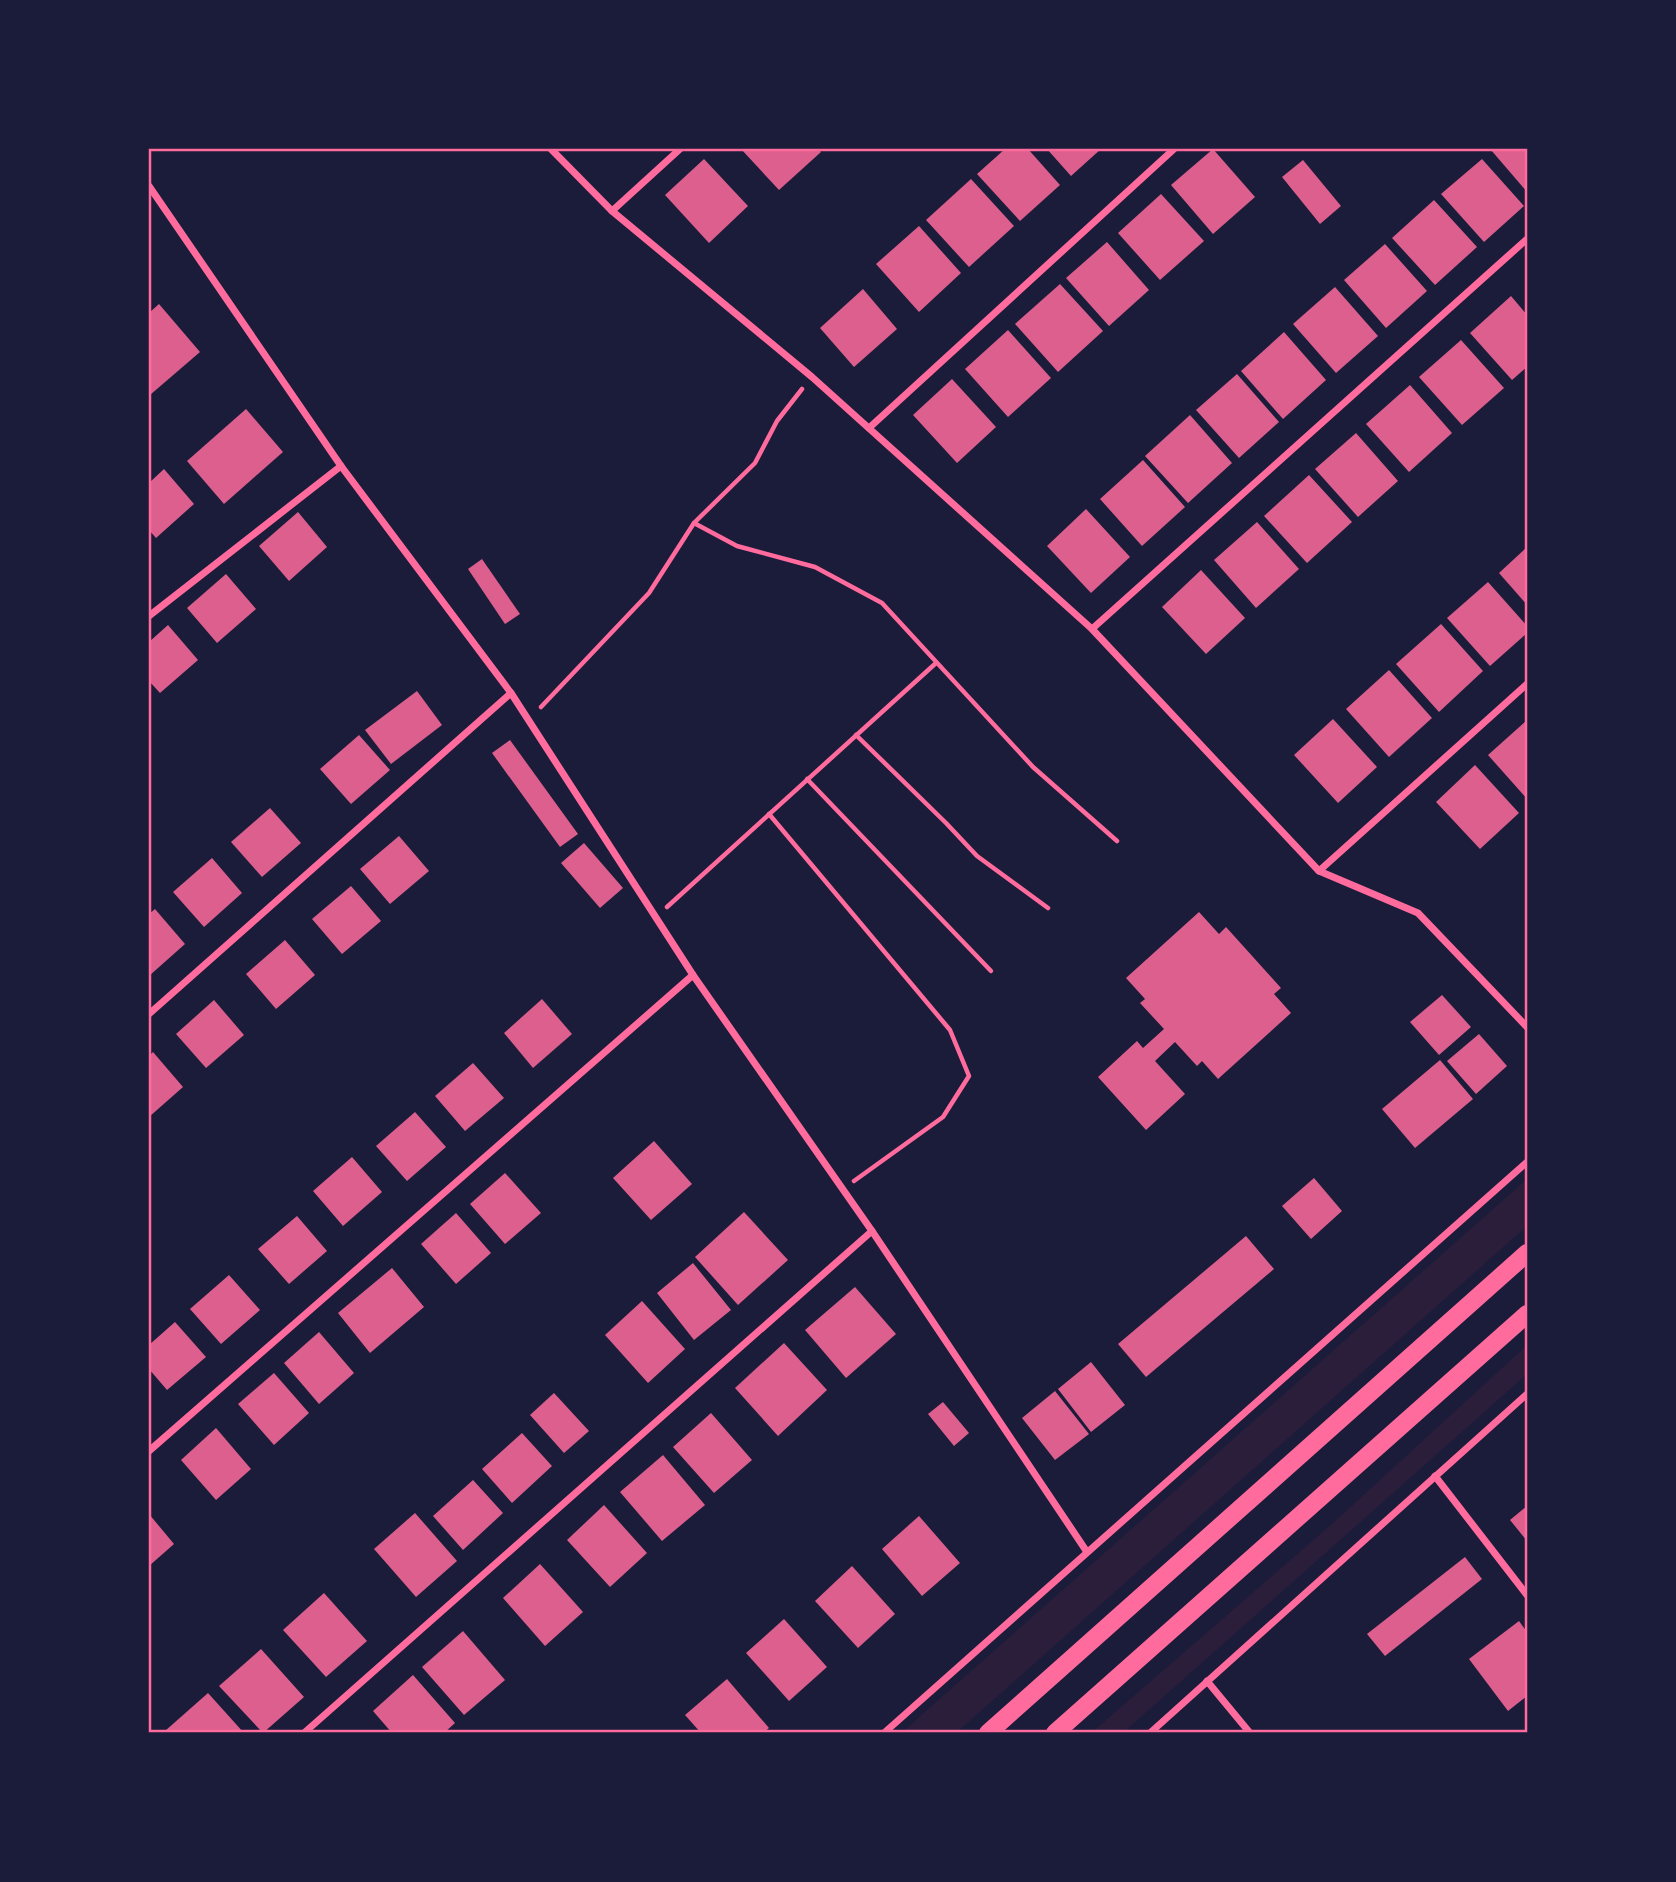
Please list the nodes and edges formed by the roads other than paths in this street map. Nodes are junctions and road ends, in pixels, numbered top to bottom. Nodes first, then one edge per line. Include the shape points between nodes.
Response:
1 (551, 149) edge
2 (680, 149) edge
3 (1174, 149) edge
4 (149, 186) edge
5 (612, 211) junction
6 (1527, 239) edge
7 (869, 428) junction
8 (341, 466) junction
9 (149, 616) edge
10 (1092, 629) junction
11 (1527, 684) edge
12 (511, 693) junction
13 (1319, 871) junction
14 (693, 975) junction
15 (149, 1014) edge
16 (1527, 1027) edge
17 (1527, 1162) edge
18 (872, 1231) junction
19 (1527, 1253) edge
20 (1527, 1314) edge
21 (1527, 1394) edge
22 (149, 1451) edge
23 (1435, 1476) junction
24 (1087, 1552) junction
25 (1527, 1595) edge
26 (1207, 1681) junction
27 (304, 1733) edge
28 (884, 1733) edge
29 (988, 1733) edge
30 (1055, 1733) edge
31 (1150, 1733) edge
32 (1250, 1733) edge

1 - 5 street
2 - 5 street
3 - 7 street
4 - 8 street
5 - 7 street
6 - 10 street
7 - 10 street
8 - 9 street
8 - 12 street
10 - 13 street
11 - 13 street
12 - 14 street
12 - 15 street
13 - 16 street via 1418,913
14 - 18 street
14 - 22 street
17 - 24 street
18 - 24 street
18 - 27 street
19 - 29 main road
20 - 30 main road
21 - 23 street
23 - 25 street
23 - 26 street
24 - 28 street
26 - 31 street
26 - 32 street

